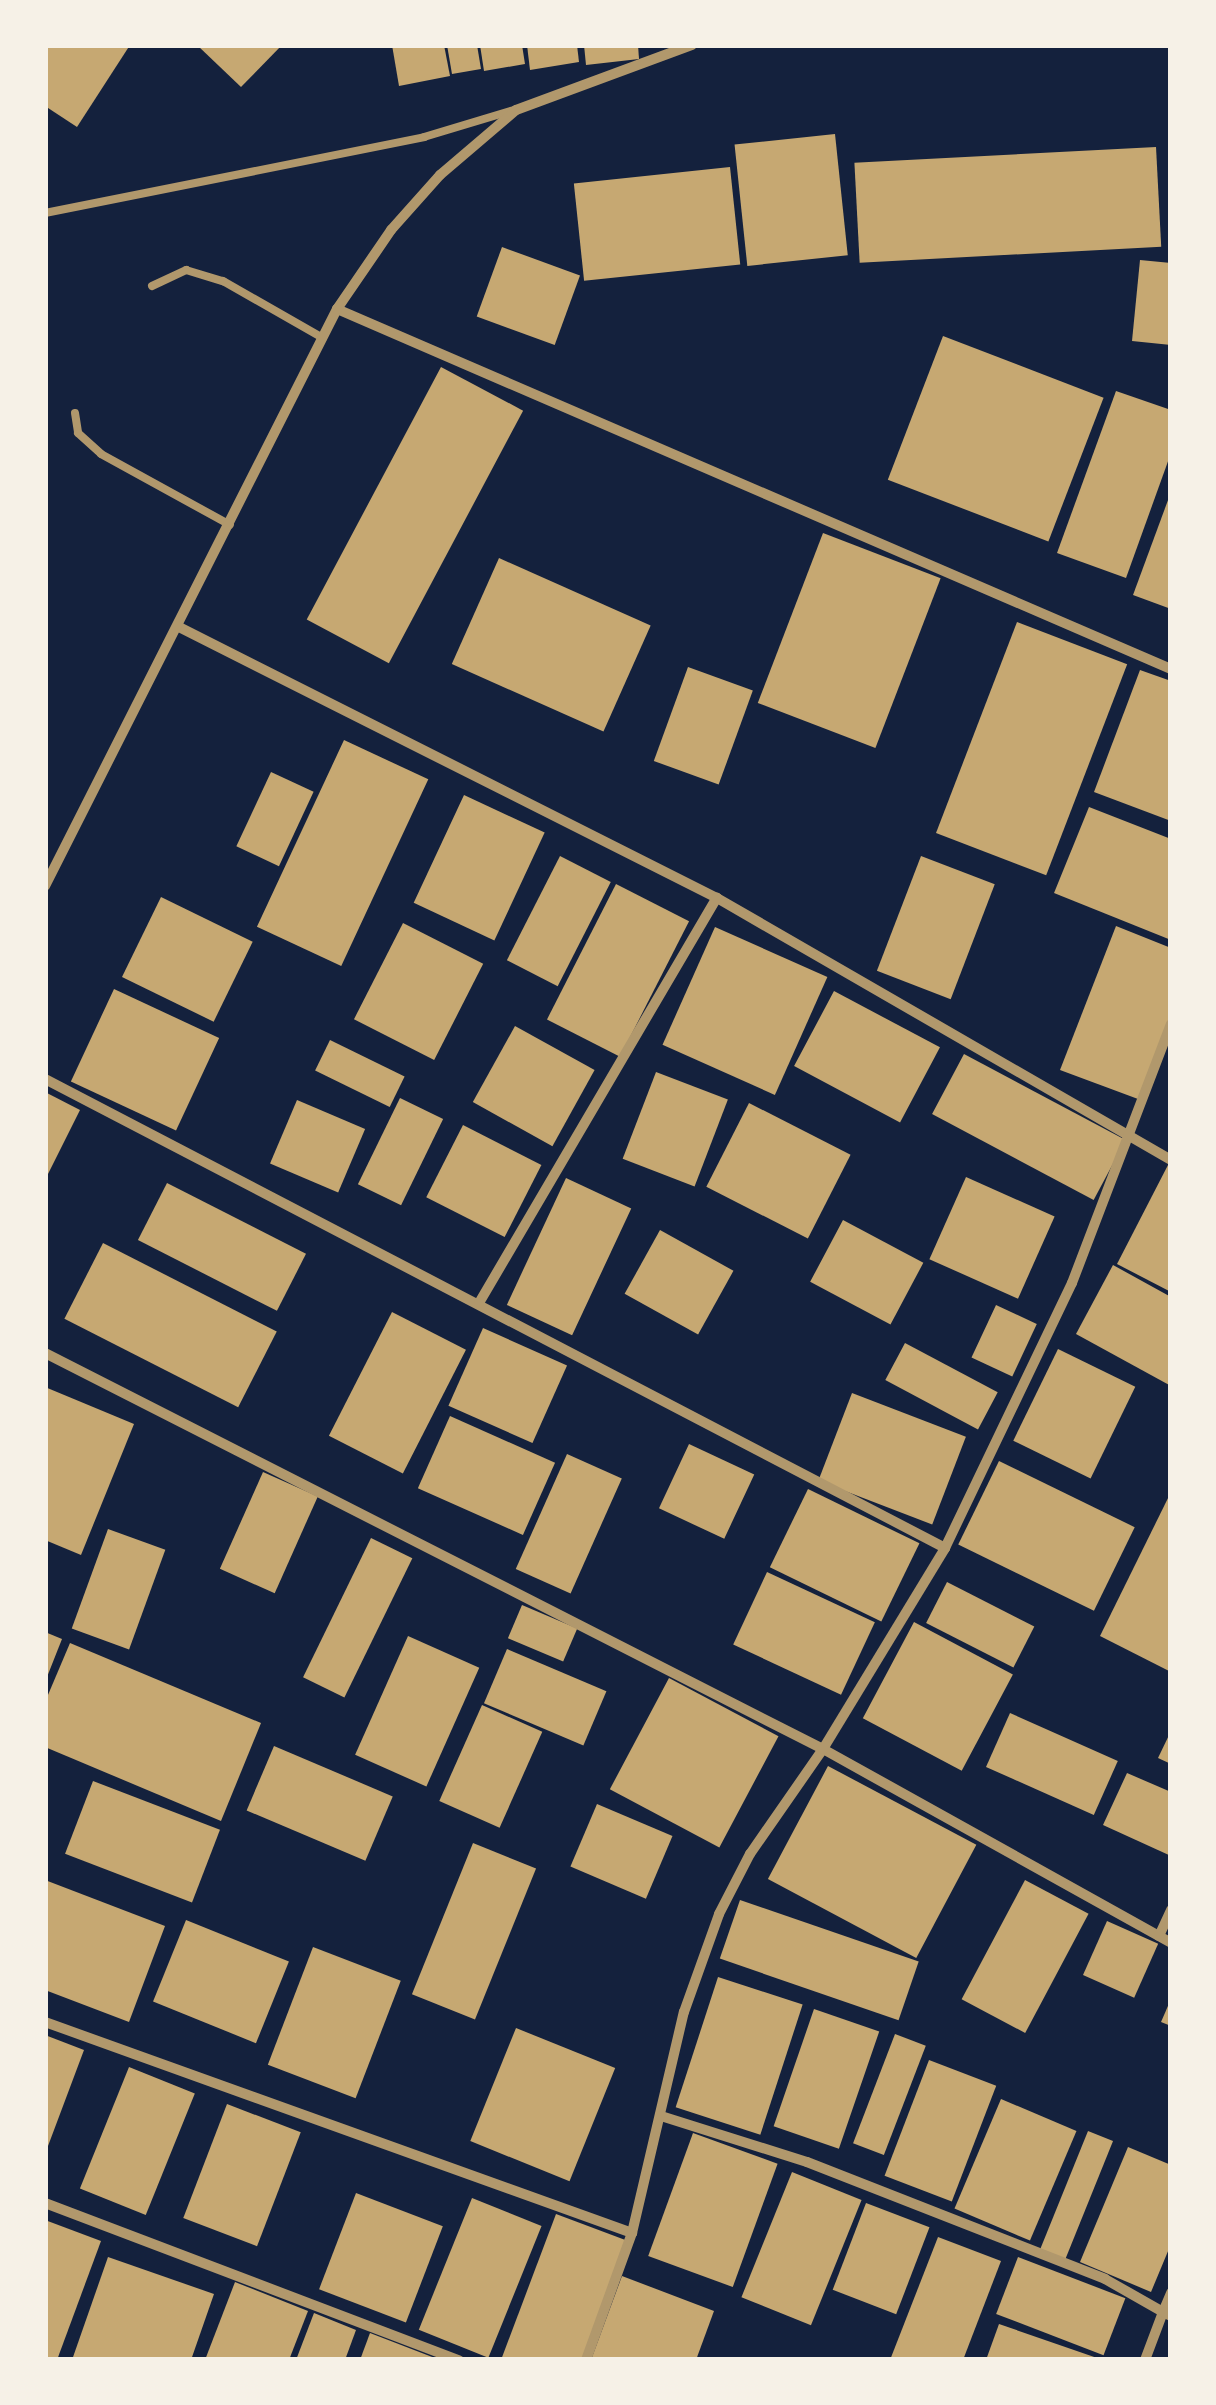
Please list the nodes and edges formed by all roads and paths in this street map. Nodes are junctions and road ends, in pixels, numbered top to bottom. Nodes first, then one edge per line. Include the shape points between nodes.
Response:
1 (692, 45) edge
2 (516, 110) junction
3 (45, 213) edge
4 (152, 286) dead end
5 (337, 309) junction
6 (322, 338) junction
7 (75, 413) dead end
8 (230, 525) junction
9 (179, 627) junction
10 (1171, 668) edge
11 (45, 886) edge
12 (718, 898) junction
13 (1171, 1024) edge
14 (45, 1079) edge
15 (1127, 1136) junction
16 (1171, 1160) edge
17 (479, 1303) junction
18 (45, 1353) edge
19 (945, 1548) junction
20 (823, 1748) junction
21 (1171, 1910) edge
22 (1159, 1936) junction
23 (1171, 1943) edge
24 (45, 2022) edge
25 (661, 2116) junction
26 (45, 2203) edge
27 (632, 2233) junction
28 (1171, 2293) edge
29 (1167, 2314) edge
30 (459, 2360) edge
31 (586, 2360) edge
32 (1145, 2360) edge

1 - 2 street
2 - 3 lane via 424,137
2 - 5 street via 440,174
4 - 6 lane via 186,270
5 - 6 street
5 - 10 street
6 - 8 street
7 - 8 lane via 78,434 102,454
8 - 9 street
9 - 11 street
9 - 12 street
12 - 15 street
12 - 17 street
13 - 15 street
14 - 17 street
15 - 16 street
15 - 19 street via 1072,1284
17 - 19 street
18 - 20 street
19 - 20 street
20 - 22 street
20 - 25 street via 750,1854 719,1914 684,2012
21 - 22 street
22 - 23 street
24 - 27 street
25 - 27 street
25 - 29 street via 807,2162 1105,2279
26 - 30 street
27 - 31 street
28 - 29 street
29 - 32 street

